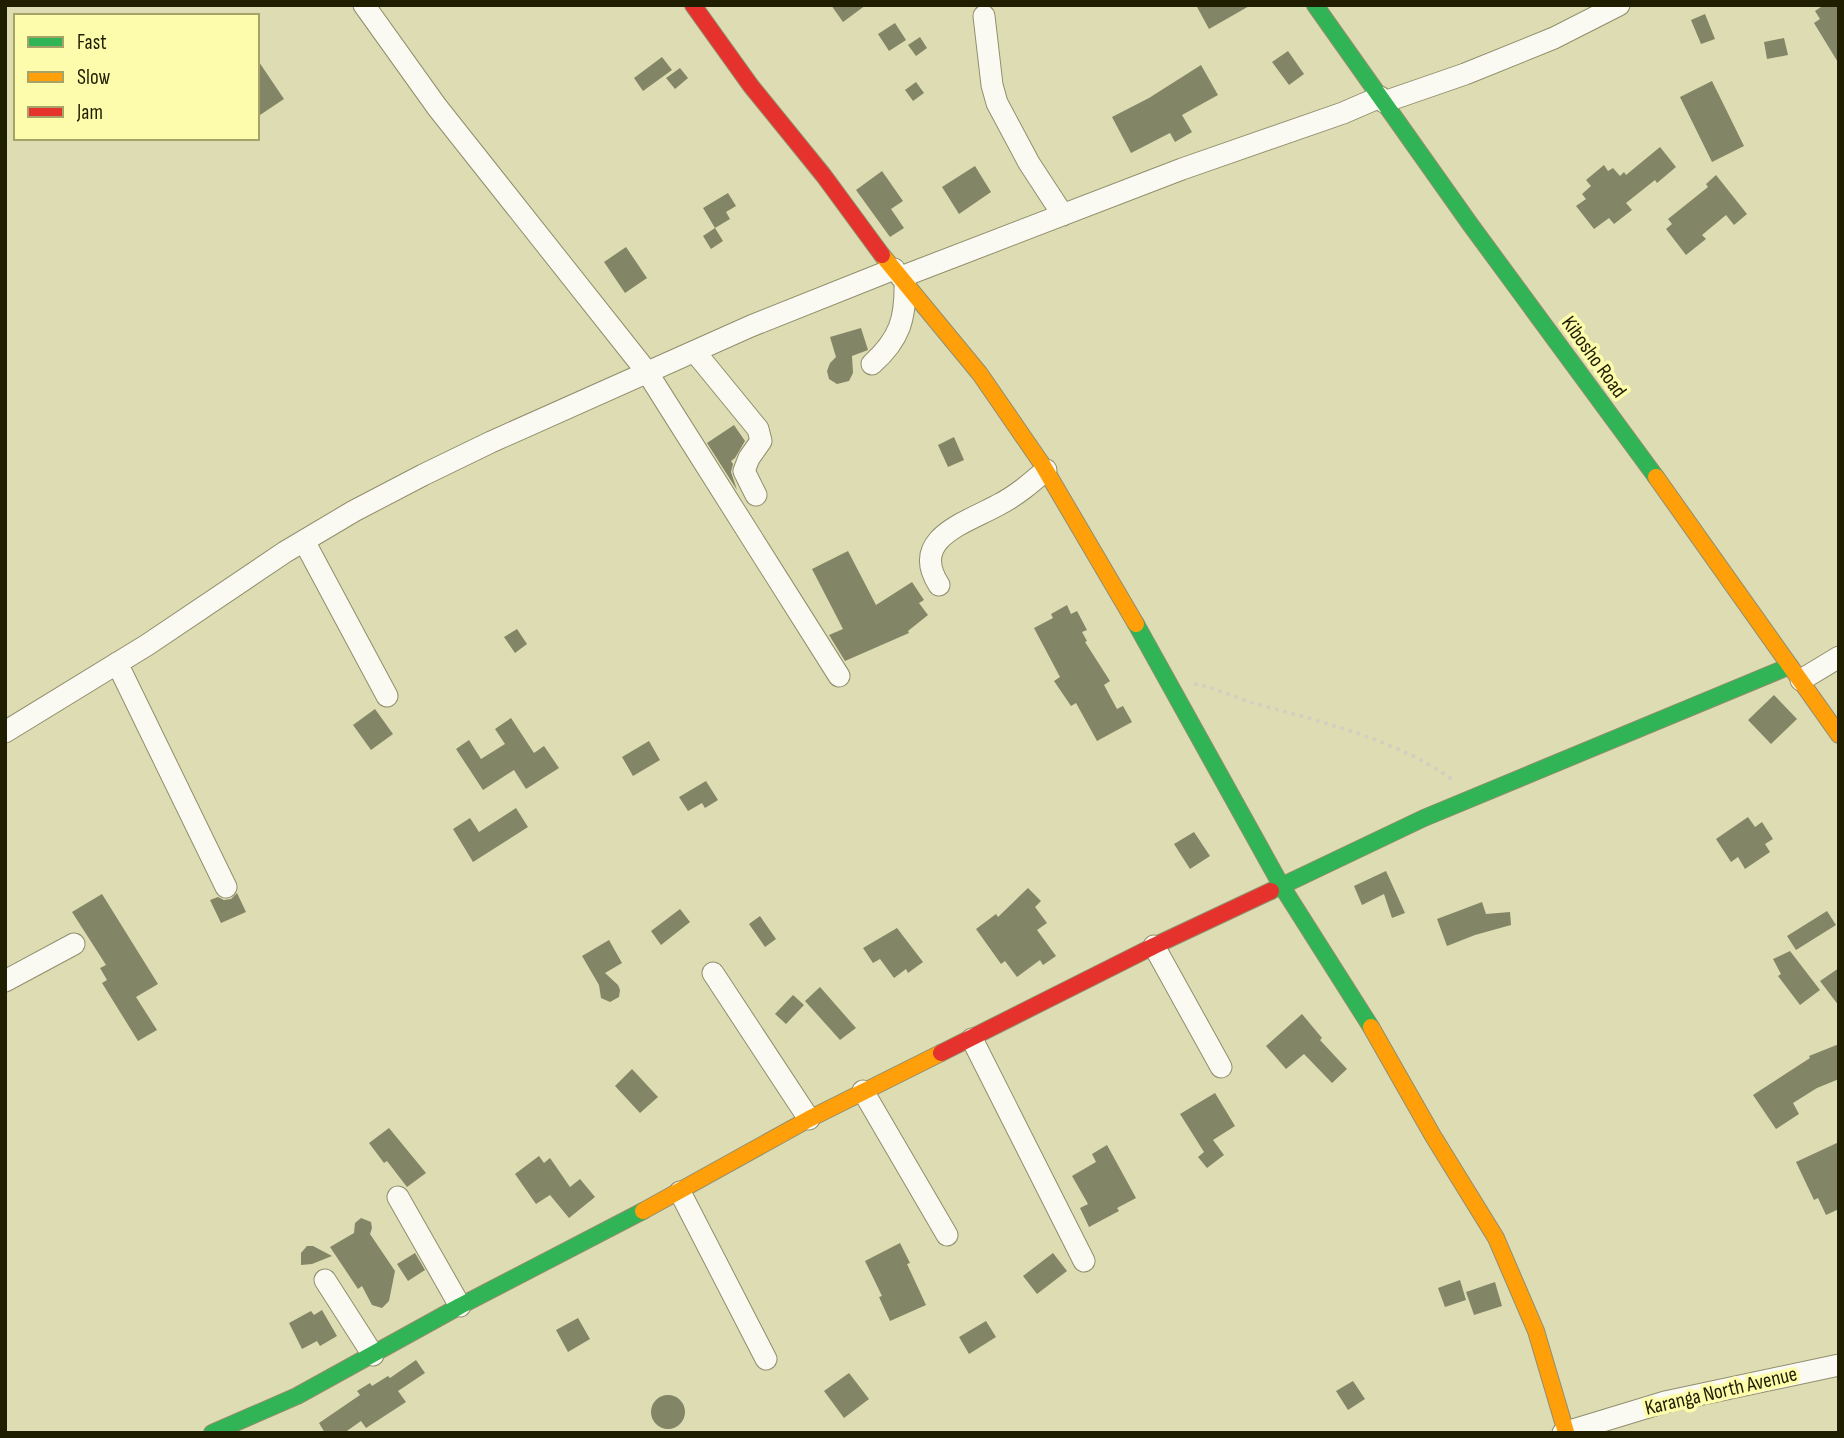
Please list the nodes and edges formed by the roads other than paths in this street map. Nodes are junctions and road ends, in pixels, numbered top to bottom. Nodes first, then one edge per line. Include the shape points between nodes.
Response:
1 (364, 5) edge
2 (693, 5) edge
3 (1315, 5) edge
4 (1619, 5) edge
5 (984, 16) dead end
6 (1382, 100) junction
7 (1063, 215) junction
8 (900, 276) junction
9 (695, 352) junction
10 (872, 364) dead end
11 (647, 372) junction
12 (1046, 470) junction
13 (756, 495) dead end
14 (304, 541) junction
15 (939, 585) dead end
16 (1839, 657) edge
17 (117, 663) junction
18 (1795, 673) junction
19 (839, 676) dead end
20 (387, 696) dead end
21 (5, 733) edge
22 (1839, 735) edge
23 (1281, 885) junction
24 (226, 887) dead end
25 (74, 944) dead end
26 (1154, 946) junction
27 (713, 973) dead end
28 (5, 981) edge
29 (972, 1039) junction
30 (1220, 1067) dead end
31 (863, 1091) junction
32 (809, 1119) junction
33 (680, 1192) junction
34 (398, 1197) dead end
35 (947, 1235) dead end
36 (1084, 1261) dead end
37 (325, 1280) dead end
38 (460, 1306) junction
39 (373, 1355) junction
40 (766, 1359) dead end
41 (1839, 1365) edge
42 (1564, 1432) edge
43 (212, 1433) edge

1 - 11 street via 437,107
2 - 8 street
3 - 6 street, Kibosho Road
4 - 6 street via 1554,38 1465,74
5 - 7 street via 997,103
6 - 7 street
6 - 18 street, Kibosho Road
7 - 8 street
8 - 9 street via 824,296
8 - 10 street via 902,316 897,336
8 - 12 street via 980,374
9 - 11 street
9 - 13 street via 758,429 761,441 744,471
11 - 14 street via 423,475
11 - 19 street
12 - 15 street via 1012,497 953,528 936,543 929,566
12 - 23 street
14 - 17 street
14 - 20 street
16 - 18 street
17 - 21 street
17 - 24 street
18 - 22 street, Kibosho Road
18 - 23 street via 1424,818
23 - 26 street
23 - 42 street via 1496,1238 1536,1331
25 - 28 street
26 - 29 street
26 - 30 street
27 - 32 street
29 - 31 street
29 - 36 street
31 - 32 street
31 - 35 street
32 - 33 street
33 - 38 street
33 - 40 street
34 - 38 street
37 - 39 street
38 - 39 street
39 - 43 street via 297,1396
41 - 42 street, Karanga North Avenue via 1665,1402

